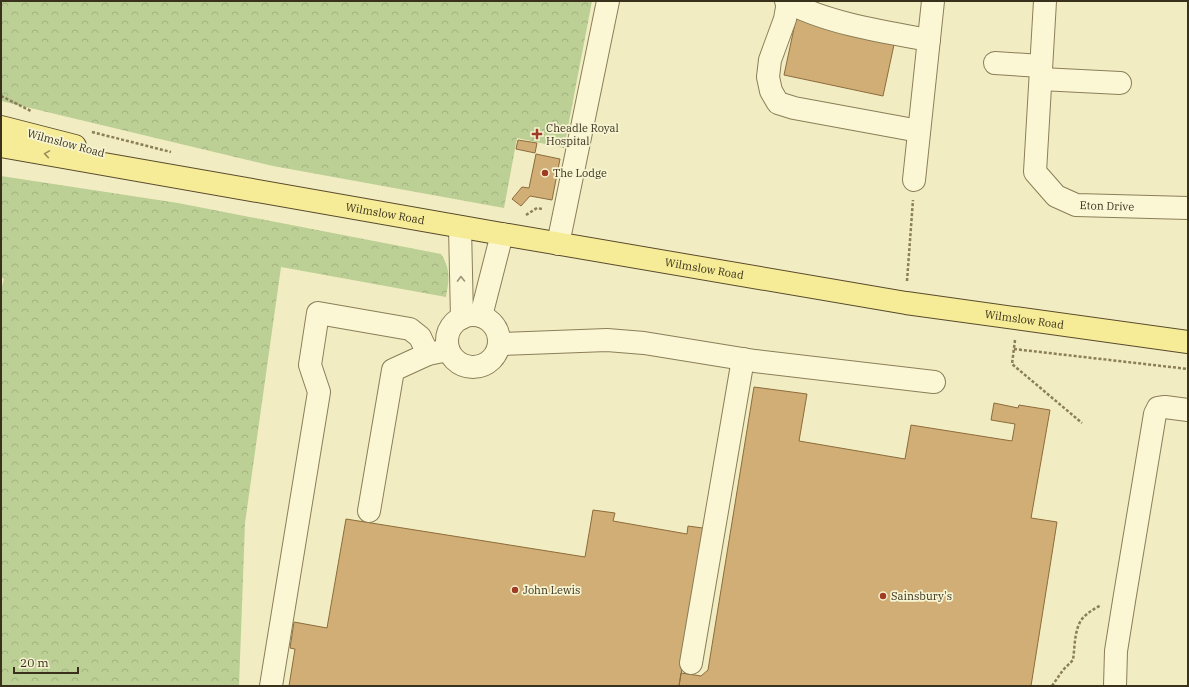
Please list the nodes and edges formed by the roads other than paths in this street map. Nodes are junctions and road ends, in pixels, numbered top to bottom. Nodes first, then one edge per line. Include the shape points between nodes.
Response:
1 (608, 1) edge
2 (933, 1) edge
3 (1045, 1) edge
4 (787, 2) edge
5 (929, 40) junction
6 (995, 63) dead end
7 (1041, 72) junction
8 (1120, 83) dead end
9 (1, 126) edge
10 (919, 131) junction
11 (1, 146) edge
12 (914, 180) road end
13 (223, 185) junction
14 (1188, 208) edge
15 (460, 227) junction
16 (502, 234) junction
17 (558, 244) junction
18 (472, 317) junction
19 (1188, 342) edge
20 (500, 344) junction
21 (438, 352) junction
22 (743, 359) junction
23 (934, 382) dead end
24 (1188, 410) edge
25 (369, 511) dead end
26 (691, 663) dead end
27 (271, 686) edge
28 (1115, 686) edge

1 - 17 street
2 - 5 street
3 - 7 street, Eton Drive
4 - 5 street via 810,13 835,20
4 - 10 street via 785,19 770,60 768,77 771,91 778,103
5 - 10 street
6 - 7 street
7 - 8 street
7 - 14 street, Eton Drive via 1035,172 1056,196 1076,205
9 - 13 main road, Wilmslow Road
10 - 12 street
13 -> 11 main road, Wilmslow Road
13 - 15 main road, Wilmslow Road
15 - 16 main road, Wilmslow Road
18 -> 15 street
16 - 17 main road, Wilmslow Road
16 - 18 street
17 - 19 main road, Wilmslow Road via 906,303
18 - 20 street via 490,320 496,326
18 - 21 street via 457,321 451,326 447,342
20 - 21 street via 495,357 485,366 478,368 464,366
20 - 22 street via 607,340 644,343
21 - 25 street via 393,370
21 - 27 street via 410,329 318,313 310,365 319,392
22 - 23 street
22 - 26 street
24 - 28 street via 1165,406 1158,408 1155,414 1116,651

